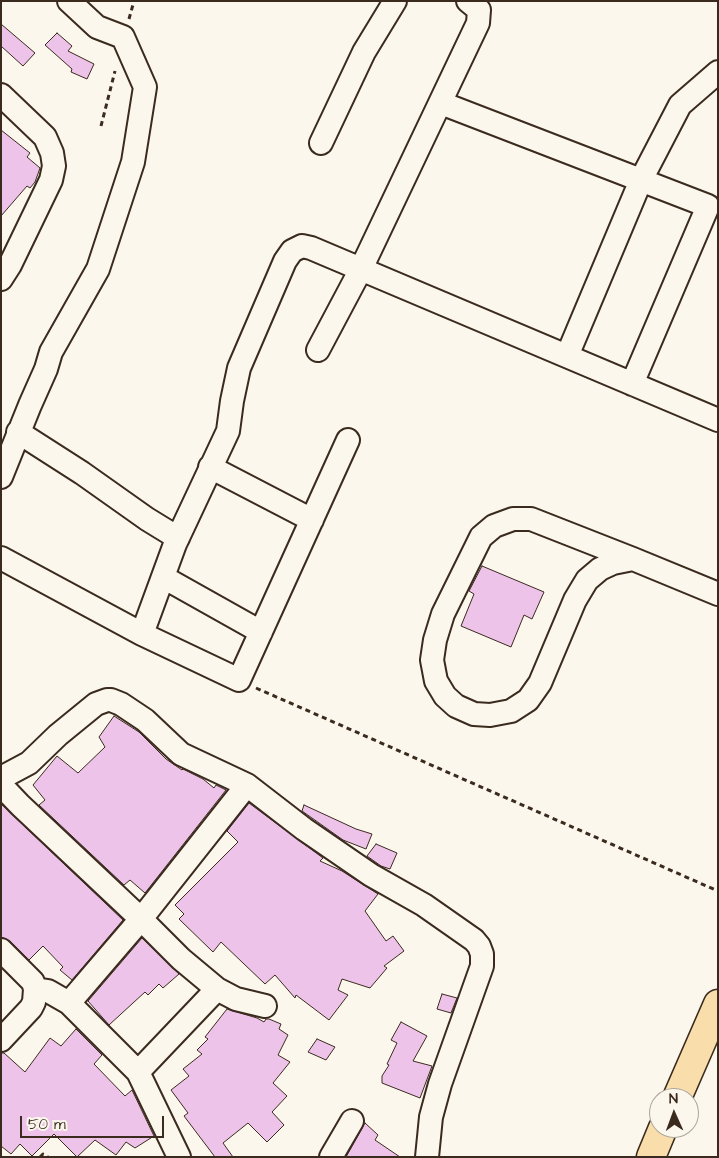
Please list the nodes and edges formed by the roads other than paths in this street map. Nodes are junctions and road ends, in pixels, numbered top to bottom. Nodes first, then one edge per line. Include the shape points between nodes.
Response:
1 (69, 1) edge
2 (395, 1) edge
3 (468, 1) edge
4 (718, 72) edge
5 (1, 95) edge
6 (441, 103) junction
7 (321, 143) dead end
8 (641, 180) junction
9 (361, 269) junction
10 (1, 279) edge
11 (318, 350) dead end
12 (567, 356) junction
13 (632, 384) junction
14 (718, 420) edge
15 (18, 432) junction
16 (348, 440) dead end
17 (210, 467) junction
18 (1, 477) edge
19 (312, 520) junction
20 (178, 538) junction
21 (1, 558) edge
22 (633, 560) junction
23 (163, 577) junction
24 (718, 594) edge
25 (261, 632) junction
26 (142, 634) junction
27 (1, 778) edge
28 (1, 785) edge
29 (247, 785) junction
30 (141, 919) junction
31 (1, 950) edge
32 (35, 989) junction
33 (217, 989) junction
34 (69, 1003) junction
35 (718, 1004) edge
36 (265, 1006) dead end
37 (1, 1040) edge
38 (138, 1072) junction
39 (680, 1088) edge
40 (352, 1121) dead end
41 (659, 1138) edge
42 (179, 1157) edge
43 (331, 1157) edge
44 (427, 1157) edge
45 (651, 1157) edge

1 - 15 street via 97,27 123,37 144,87 133,162 98,269 51,352
2 - 7 street via 364,52
3 - 6 street via 479,10 478,23
4 - 8 street via 680,105
5 - 10 street via 46,137 54,166 51,180
6 - 8 street
6 - 9 street
8 - 12 street
8 - 13 street via 708,206
9 - 11 street
9 - 12 street
9 - 17 street via 311,248 302,246 292,251 239,368 228,431
12 - 13 street
13 - 14 street
15 - 18 street
15 - 20 street
16 - 19 street
17 - 19 street
17 - 20 street
19 - 25 street
20 - 23 street
21 - 26 street
22 - 22 street via 613,563 587,580 574,600 540,682 528,700 511,711 490,715 474,714 456,706 445,696 436,681 432,660 435,640 443,614 481,537 494,526 513,519 531,519
22 - 24 street
23 - 25 street
23 - 26 street
25 - 26 street via 239,680
27 - 29 street via 29,763 96,704 107,700 121,704 144,720 181,754
28 - 30 street
29 - 30 street
29 - 44 street via 304,829 371,875 424,905 480,946 482,966 440,1084
30 - 33 street
30 - 34 street
31 - 32 street via 33,982
32 - 34 street via 48,991
32 - 37 street via 31,1008
33 - 36 street via 236,999
33 - 38 street
34 - 38 street
35 - 39 main road
38 - 42 street
40 - 43 street
41 - 45 main road

